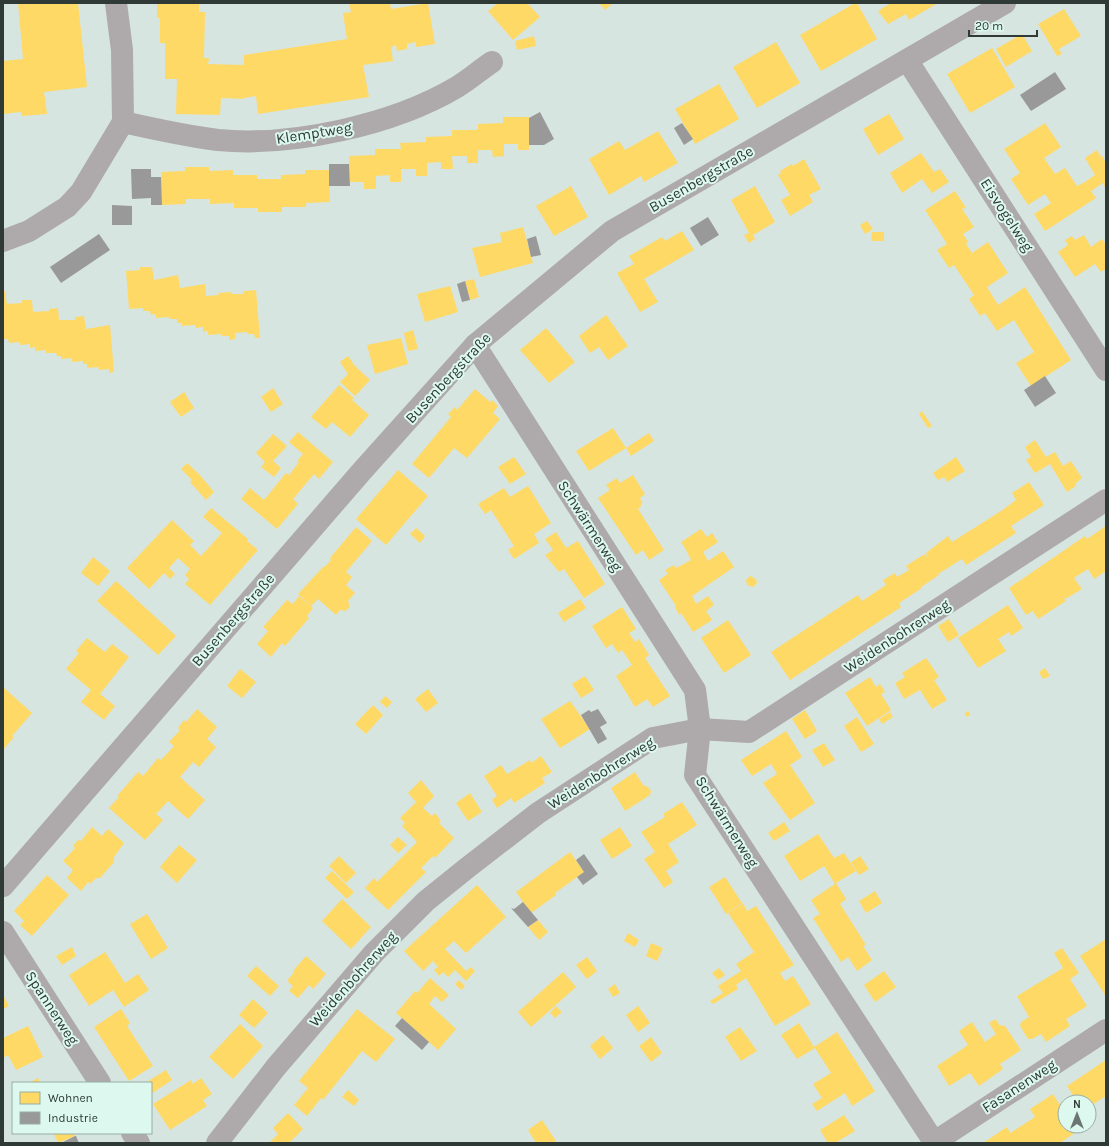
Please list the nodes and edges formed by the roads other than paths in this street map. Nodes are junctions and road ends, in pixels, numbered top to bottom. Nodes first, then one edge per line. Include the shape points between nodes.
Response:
1 (116, 3) edge
2 (1005, 3) edge
3 (907, 60) junction
4 (492, 62) dead end
5 (123, 122) junction
6 (3, 241) edge
7 (475, 346) junction
8 (1106, 370) edge
9 (1106, 500) edge
10 (700, 729) junction
11 (3, 886) edge
12 (3, 932) edge
13 (1106, 1030) edge
14 (99, 1082) edge
15 (133, 1134) edge
16 (139, 1143) edge
17 (217, 1143) edge
18 (933, 1143) edge

1 - 5 street via 122,50
2 - 3 street, Busenbergstraße
3 - 7 street, Busenbergstraße via 612,231
3 - 8 street, Eisvogelweg
4 - 5 street, Klemptweg via 457,87 406,112 354,127 301,136 264,141 218,140
5 - 6 street via 81,192 67,207 29,231
7 - 10 street, Schwärmerweg via 695,690
7 - 11 street, Busenbergstraße via 362,471
9 - 10 street, Weidenbohrerweg via 750,732
10 - 17 street, Weidenbohrerweg via 653,738 538,813 426,901 374,953 329,1005 276,1067
10 - 18 street, Schwärmerweg via 695,775
12 - 14 street, Spannerweg
13 - 18 street, Fasanenweg
15 - 16 street

